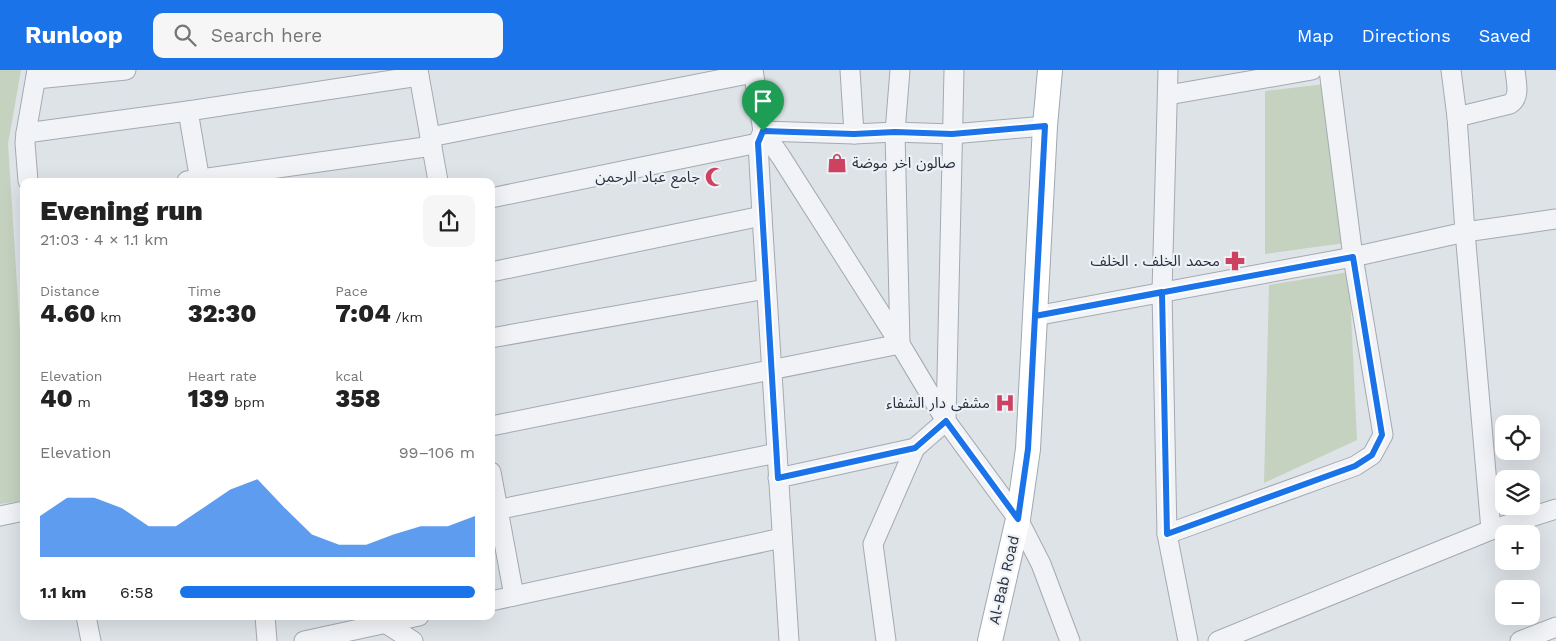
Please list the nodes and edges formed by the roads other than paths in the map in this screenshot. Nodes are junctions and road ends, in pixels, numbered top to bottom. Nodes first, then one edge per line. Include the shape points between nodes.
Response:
1 (126, 70) edge
2 (850, 70) edge
3 (900, 70) edge
4 (954, 70) edge
5 (1050, 70) edge
6 (1168, 70) edge
7 (1312, 70) edge
8 (1329, 70) edge
9 (1451, 70) edge
10 (1515, 70) edge
11 (753, 72) edge
12 (418, 73) edge
13 (37, 74) edge
14 (1168, 95) junction
15 (188, 111) junction
16 (1457, 117) junction
17 (1045, 126) junction
18 (895, 132) junction
19 (26, 133) junction
20 (854, 134) junction
21 (952, 134) junction
22 (760, 137) junction
23 (431, 142) junction
24 (28, 178) edge
25 (196, 178) edge
26 (214, 178) edge
27 (437, 178) edge
28 (495, 197) edge
29 (762, 216) junction
30 (1556, 219) edge
31 (1465, 232) junction
32 (1353, 257) junction
33 (495, 271) edge
34 (766, 289) junction
35 (1162, 292) junction
36 (1035, 316) junction
37 (495, 337) edge
38 (900, 344) junction
39 (771, 370) junction
40 (946, 421) junction
41 (495, 425) edge
42 (915, 448) junction
43 (777, 454) junction
44 (778, 478) junction
45 (1556, 509) edge
46 (495, 510) edge
47 (20, 512) edge
48 (0, 516) edge
49 (1018, 519) junction
50 (1492, 530) junction
51 (1167, 534) junction
52 (782, 538) junction
53 (514, 596) junction
54 (495, 599) edge
55 (87, 620) edge
56 (265, 620) edge
57 (402, 620) edge
58 (385, 624) junction
59 (1556, 627) edge
60 (91, 641) edge
61 (267, 641) edge
62 (304, 641) edge
63 (413, 641) edge
64 (789, 641) edge
65 (886, 641) edge
66 (990, 641) edge
67 (1070, 641) edge
68 (1188, 641) edge
69 (1218, 641) edge
70 (1520, 641) edge

1 - 13 street
2 - 20 street
3 - 18 street
4 - 21 street
5 - 17 main road, Al-Bab Road
6 - 14 street
7 - 14 street
8 - 32 street
9 - 16 street
10 - 16 street via 1515,101
11 - 22 street
11 - 23 street
12 - 15 street
12 - 23 street
13 - 19 street
14 - 35 street
15 - 19 street
15 - 25 street
16 - 31 street
17 - 21 street
17 - 36 main road, Al-Bab Road
18 - 20 street
18 - 21 street
18 - 38 street
19 - 24 street
20 - 22 street
21 - 40 street
22 - 28 street
22 - 29 street
22 - 38 street via 781,157
23 - 26 street
23 - 27 street
29 - 33 street
29 - 34 street
30 - 31 street
31 - 32 street
31 - 50 street
32 - 35 street
32 - 51 street via 1382,435 1372,455 1355,466
34 - 37 street
34 - 39 street
35 - 36 street
35 - 51 street
36 - 49 main road, Al-Bab Road via 1028,449
38 - 39 street
38 - 40 street
39 - 41 street
39 - 43 street
40 - 42 street
40 - 49 street
42 - 44 street
42 - 65 street via 873,544
43 - 44 street
43 - 46 street
44 - 52 street
45 - 50 street
46 - 53 street
47 - 48 street
49 - 66 main road, Al-Bab Road
49 - 67 street via 1041,564
50 - 69 street
51 - 68 street
52 - 53 street
52 - 64 street
53 - 54 street
55 - 60 street
56 - 61 street
57 - 58 street
58 - 62 street
58 - 63 street
59 - 70 street

